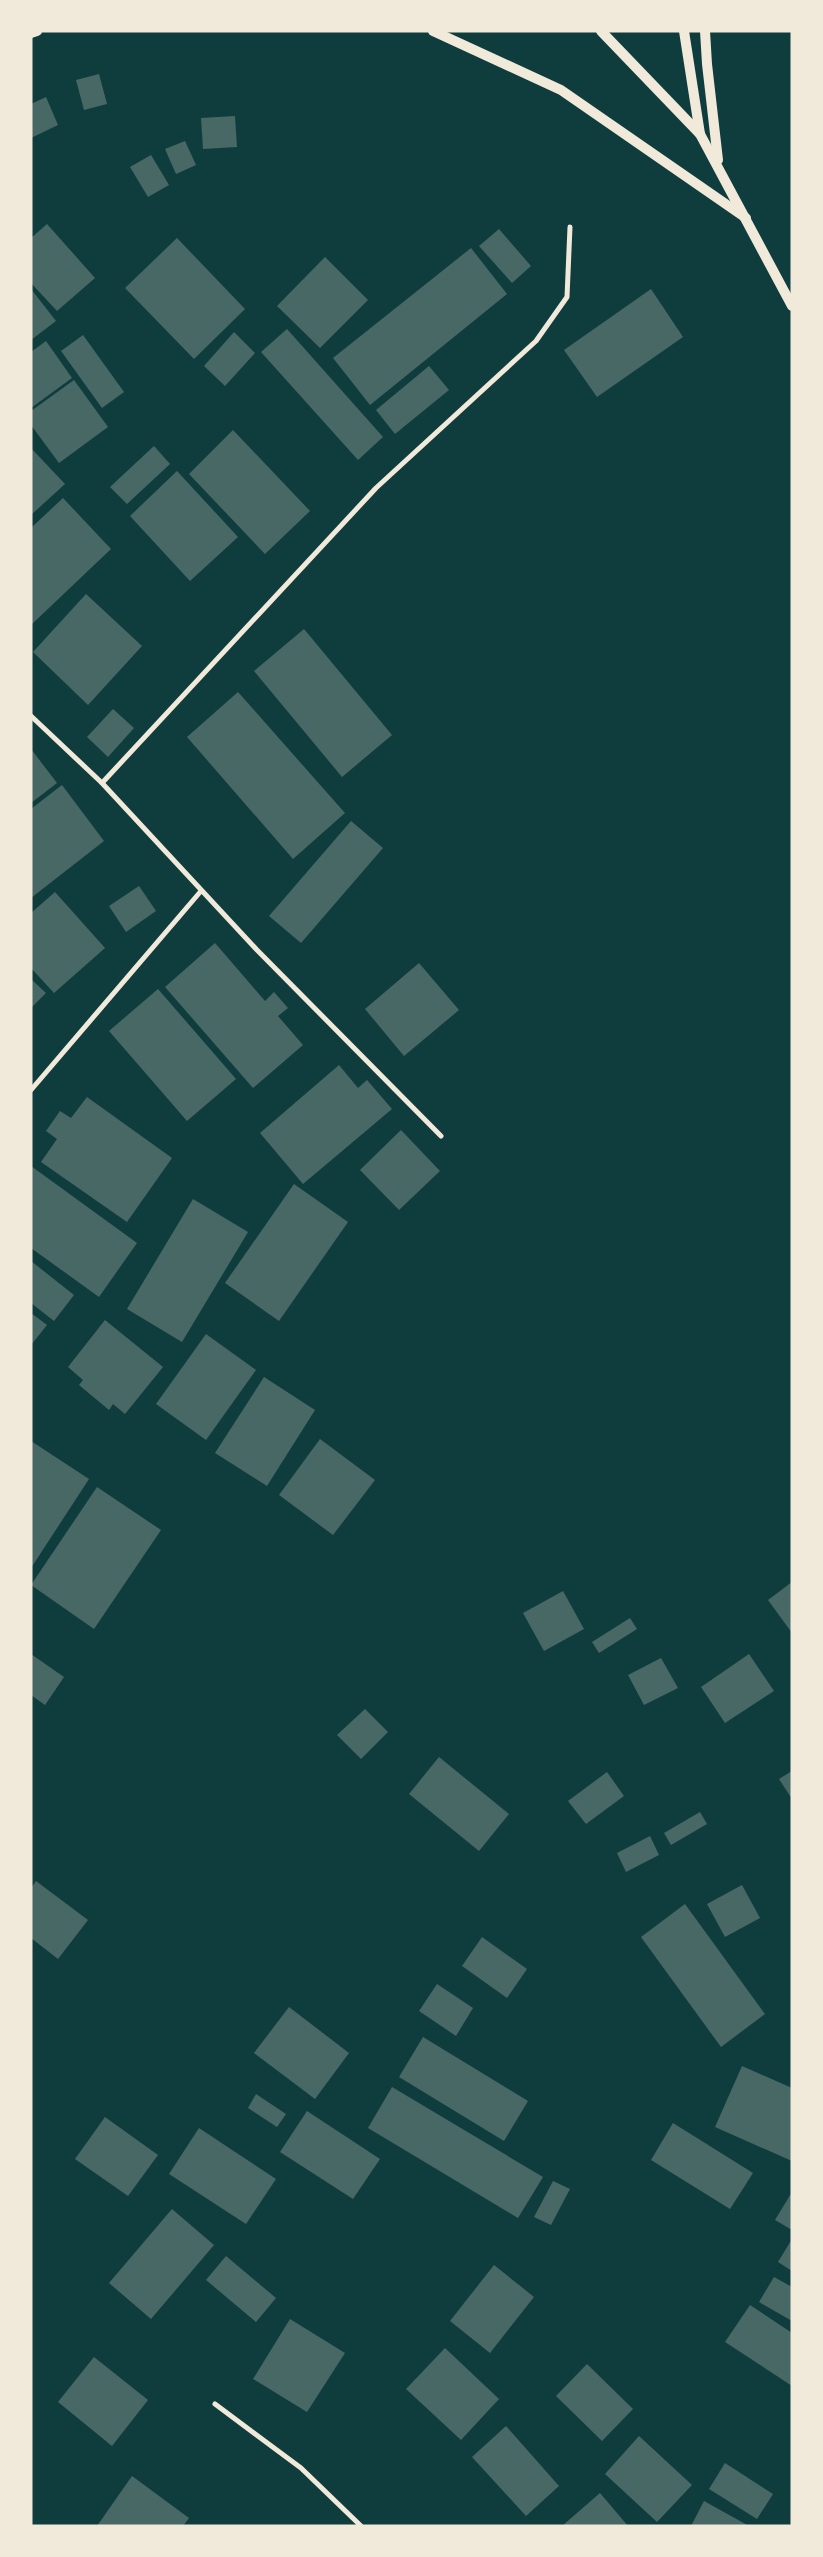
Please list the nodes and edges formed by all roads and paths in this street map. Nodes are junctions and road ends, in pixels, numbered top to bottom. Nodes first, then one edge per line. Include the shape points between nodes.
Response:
1 (37, 31) edge
2 (433, 31) edge
3 (601, 31) edge
4 (684, 31) edge
5 (705, 31) edge
6 (31, 33) edge
7 (700, 134) junction
8 (719, 166) junction
9 (746, 218) junction
10 (570, 227) dead end
11 (792, 306) edge
12 (31, 716) edge
13 (102, 783) junction
14 (200, 891) junction
15 (31, 1090) edge
16 (441, 1136) dead end
17 (215, 2404) dead end
18 (362, 2526) edge

1 - 6 main road
2 - 9 main road via 562,90
3 - 7 main road
4 - 7 main road
5 - 8 main road
7 - 8 main road
8 - 9 main road
9 - 11 main road
10 - 13 street via 567,297 536,341 376,488
12 - 13 street
13 - 14 street
14 - 15 street
14 - 16 street
17 - 18 street via 301,2468

